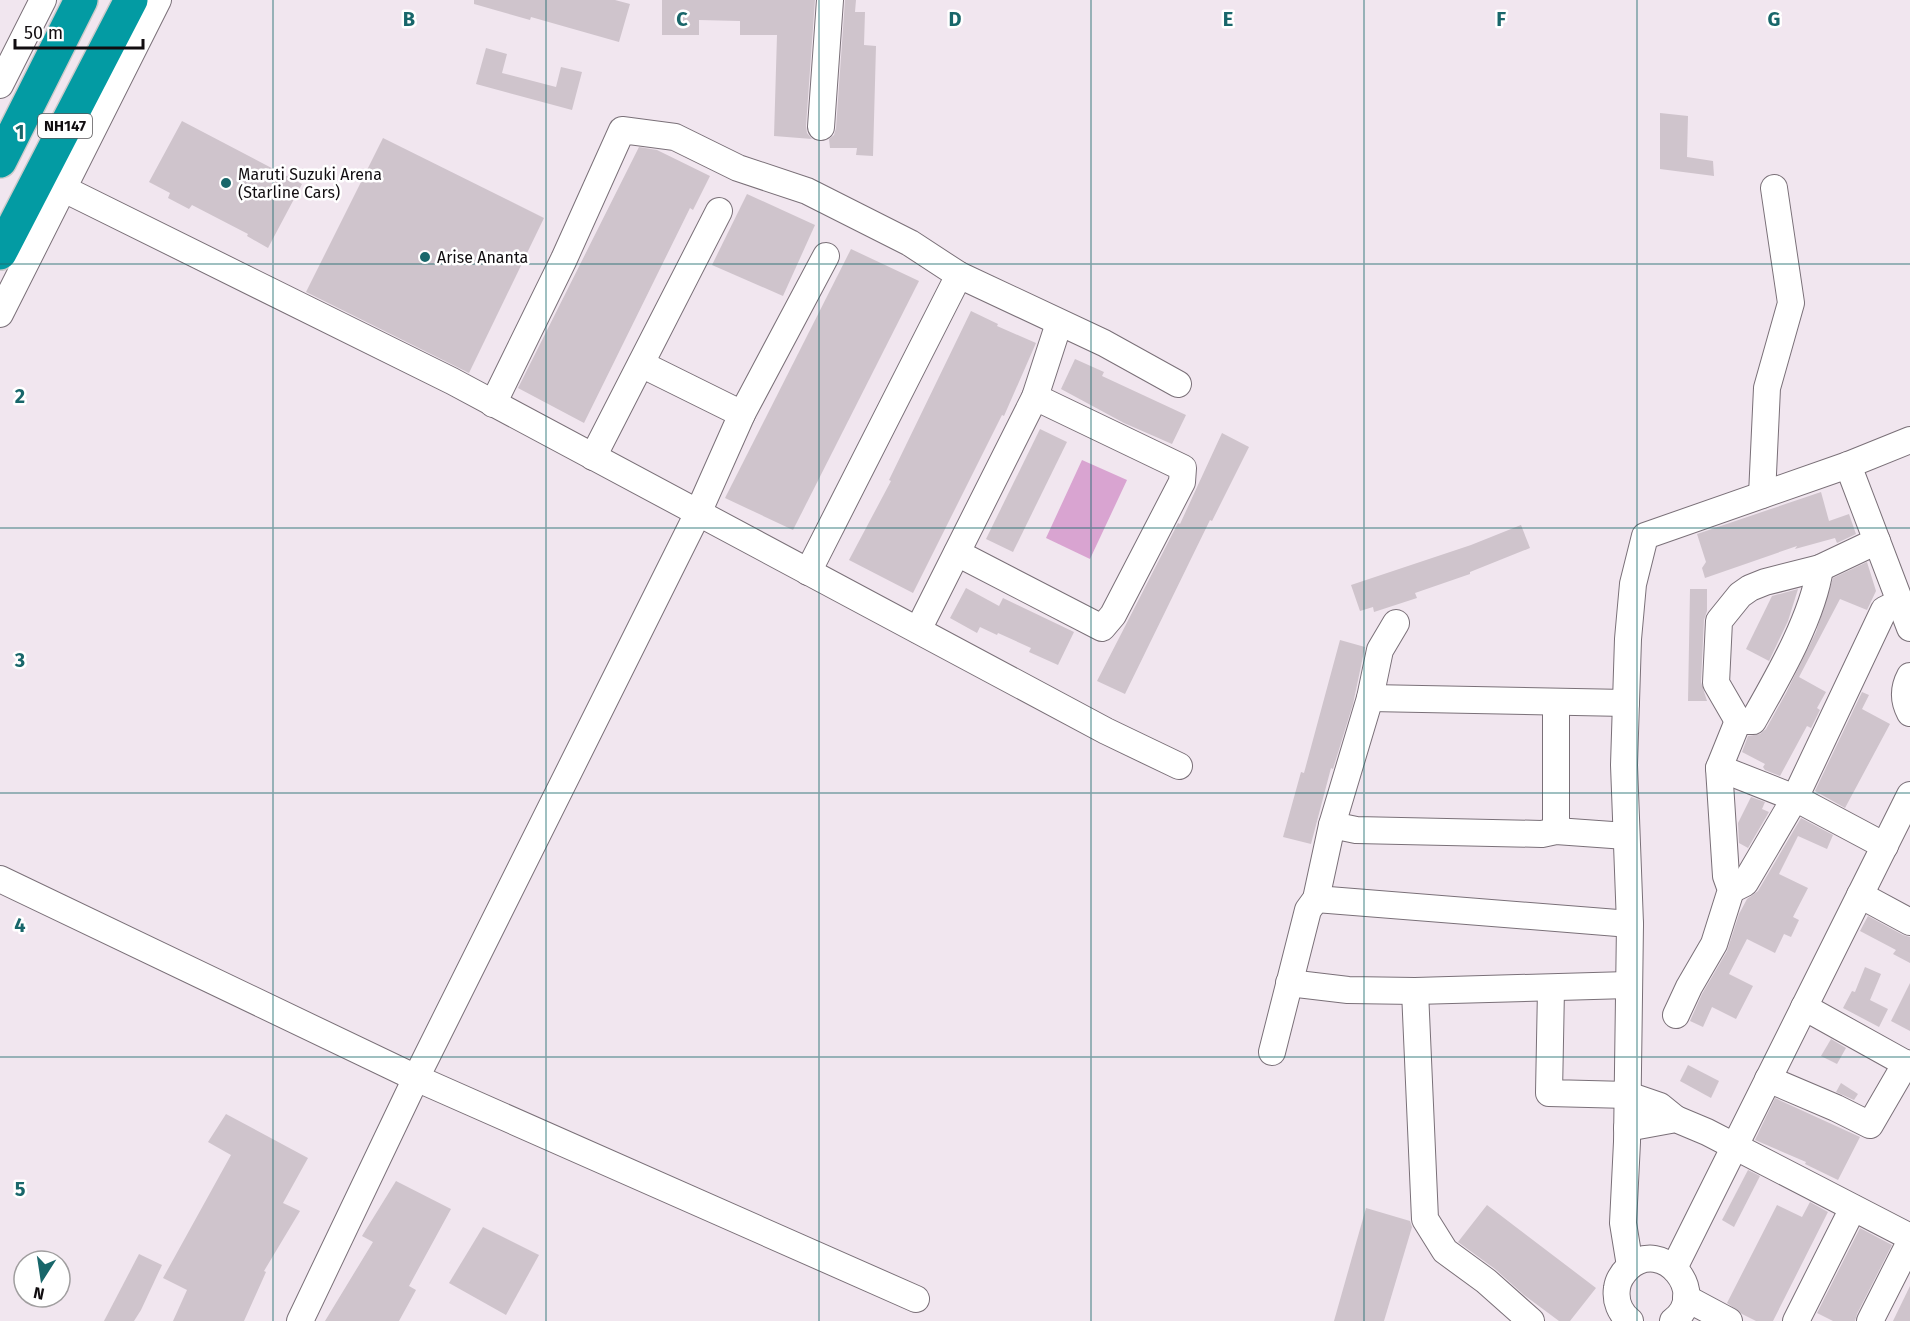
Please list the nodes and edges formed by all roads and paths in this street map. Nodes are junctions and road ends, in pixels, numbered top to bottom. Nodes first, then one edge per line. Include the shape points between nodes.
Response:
1 (43, 0) edge
2 (81, 0) edge
3 (131, 0) edge
4 (158, 0) edge
5 (830, 0) edge
6 (0, 84) edge
7 (821, 127) dead end
8 (0, 161) edge
9 (62, 188) junction
10 (1774, 188) dead end
11 (719, 211) dead end
12 (0, 253) edge
13 (826, 256) dead end
14 (959, 275) junction
15 (0, 314) edge
16 (1059, 323) junction
17 (641, 364) junction
18 (1178, 384) dead end
19 (1035, 397) junction
20 (493, 404) junction
21 (742, 414) junction
22 (1910, 440) edge
23 (593, 457) junction
24 (1848, 465) junction
25 (1762, 495) junction
26 (698, 513) junction
27 (1877, 541) junction
28 (957, 553) junction
29 (1820, 568) junction
30 (808, 572) junction
31 (1900, 602) junction
32 (1396, 623) dead end
33 (1910, 628) edge
34 (918, 630) junction
35 (1910, 676) edge
36 (1370, 698) junction
37 (1556, 703) junction
38 (1626, 703) junction
39 (1910, 713) edge
40 (1738, 721) junction
41 (1179, 766) dead end
42 (1719, 768) junction
43 (1796, 798) junction
44 (1906, 814) edge
45 (1332, 825) junction
46 (1556, 831) junction
47 (1626, 836) junction
48 (1885, 846) junction
49 (0, 879) edge
50 (1731, 890) junction
51 (1860, 896) junction
52 (1316, 899) junction
53 (1910, 922) edge
54 (1630, 924) junction
55 (1290, 983) junction
56 (1628, 986) junction
57 (1551, 989) junction
58 (1415, 992) junction
59 (1804, 1007) junction
60 (1676, 1015) dead end
61 (1272, 1052) dead end
62 (1908, 1065) edge
63 (416, 1078) junction
64 (1768, 1079) junction
65 (1628, 1095) junction
66 (1676, 1119) junction
67 (1627, 1128) junction
68 (1735, 1146) junction
69 (1853, 1208) junction
70 (1910, 1237) edge
71 (1910, 1242) edge
72 (1630, 1266) junction
73 (1674, 1268) junction
74 (1686, 1298) junction
75 (916, 1299) dead end
76 (1627, 1320) edge
77 (300, 1321) edge
78 (1531, 1321) edge
79 (1673, 1321) edge
80 (1729, 1321) edge
81 (1796, 1321) edge
82 (1870, 1321) edge

1 - 6 street
2 - 8 highway, NH147
3 - 12 highway, NH147
4 - 9 street
5 - 7 street
9 - 15 street
9 - 20 street
10 - 25 street via 1791,303 1767,388
11 - 17 street
13 - 21 street
14 - 16 street
14 - 20 street via 910,243 807,191 738,168 675,137 622,130
14 - 30 street
16 - 18 street
16 - 19 street
17 - 21 street
17 - 23 street
19 - 28 street
19 - 28 street via 1184,468 1182,482 1113,615 1102,628
20 - 23 street
21 - 26 street
22 - 24 street
23 - 26 street
24 - 25 street
24 - 27 street
25 - 38 street via 1645,536 1633,584
26 - 30 street
26 - 63 street
27 - 29 street
27 - 31 street
28 - 34 street
29 - 40 street via 1817,589 1780,673 1753,720
29 - 40 street via 1750,588 1719,621 1716,683
30 - 34 street
31 - 33 street
31 - 43 street via 1884,610
32 - 36 street via 1380,650
34 - 41 street
35 - 39 street via 1905,700
36 - 37 street
36 - 45 street
37 - 38 street
37 - 46 street
38 - 47 street
40 - 42 street
42 - 43 street
42 - 50 street via 1726,876
43 - 48 street
43 - 50 street via 1744,883
44 - 48 street
45 - 46 street via 1356,830 1542,834
45 - 52 street
46 - 47 street
47 - 54 street
48 - 51 street
49 - 63 street
50 - 60 street via 1714,944
51 - 53 street
51 - 59 street
52 - 54 street
52 - 55 street via 1308,910
54 - 56 street
55 - 58 street
55 - 61 street
56 - 57 street
56 - 65 street
57 - 58 street
57 - 65 street via 1549,1093
58 - 78 street via 1425,1219 1445,1251
59 - 62 street
59 - 64 street
62 - 64 street via 1870,1125
63 - 75 street
63 - 77 street
64 - 68 street
65 - 66 street via 1660,1106
65 - 67 street
66 - 67 street
66 - 68 street
67 - 72 street via 1623,1223
68 - 69 street
68 - 73 street
69 - 70 street
69 - 81 street
71 - 82 street
72 - 73 street via 1652,1259
72 - 76 street via 1617,1285 1616,1297
73 - 74 street via 1682,1276
74 - 79 street
74 - 80 street

